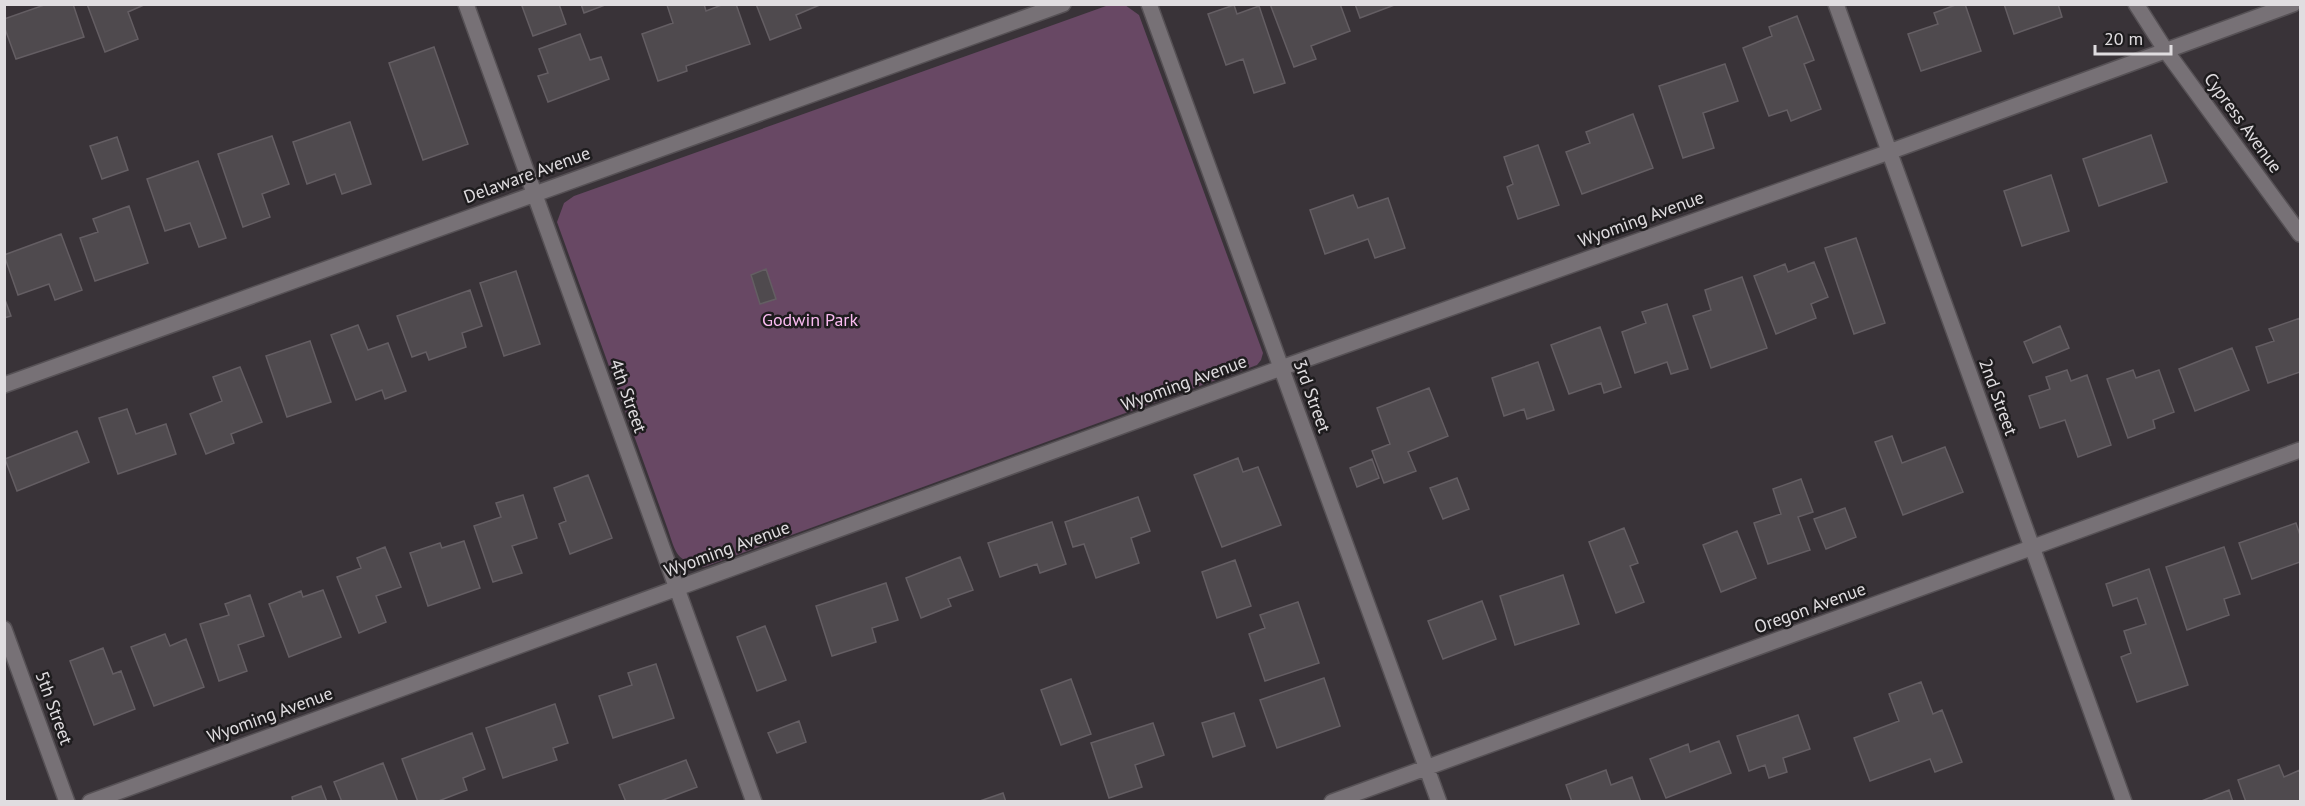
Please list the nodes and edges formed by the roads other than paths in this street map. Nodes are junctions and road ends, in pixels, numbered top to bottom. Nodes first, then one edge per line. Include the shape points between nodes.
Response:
1 (466, 4) edge
2 (1063, 4) edge
3 (1149, 4) edge
4 (1836, 4) edge
5 (2136, 4) edge
6 (2293, 4) edge
7 (2166, 51) junction
8 (1889, 152) junction
9 (534, 193) junction
10 (2301, 234) edge
11 (1281, 368) junction
12 (4, 385) edge
13 (2301, 450) edge
14 (2032, 548) junction
15 (677, 588) junction
16 (4, 629) edge
17 (1426, 767) junction
18 (67, 801) edge
19 (90, 801) edge
20 (754, 801) edge
21 (1332, 801) edge
22 (1438, 801) edge
23 (2124, 801) edge

1 - 9 street, 4th Street
2 - 9 street, Delaware Avenue
3 - 11 street, 3rd Street
4 - 8 street, 2nd Street
5 - 7 street, Cypress Avenue
6 - 7 street, Wyoming Avenue
7 - 8 street, Wyoming Avenue
7 - 10 street, Cypress Avenue
8 - 11 street, Wyoming Avenue
8 - 14 street, 2nd Street
9 - 12 street, Delaware Avenue
9 - 15 street, 4th Street
11 - 15 street, Wyoming Avenue
11 - 17 street, 3rd Street
13 - 14 street, Oregon Avenue
14 - 17 street, Oregon Avenue
14 - 23 street, 2nd Street
15 - 19 street, Wyoming Avenue
15 - 20 street, 4th Street
16 - 18 street, 5th Street
17 - 21 street, Oregon Avenue
17 - 22 street, 3rd Street

